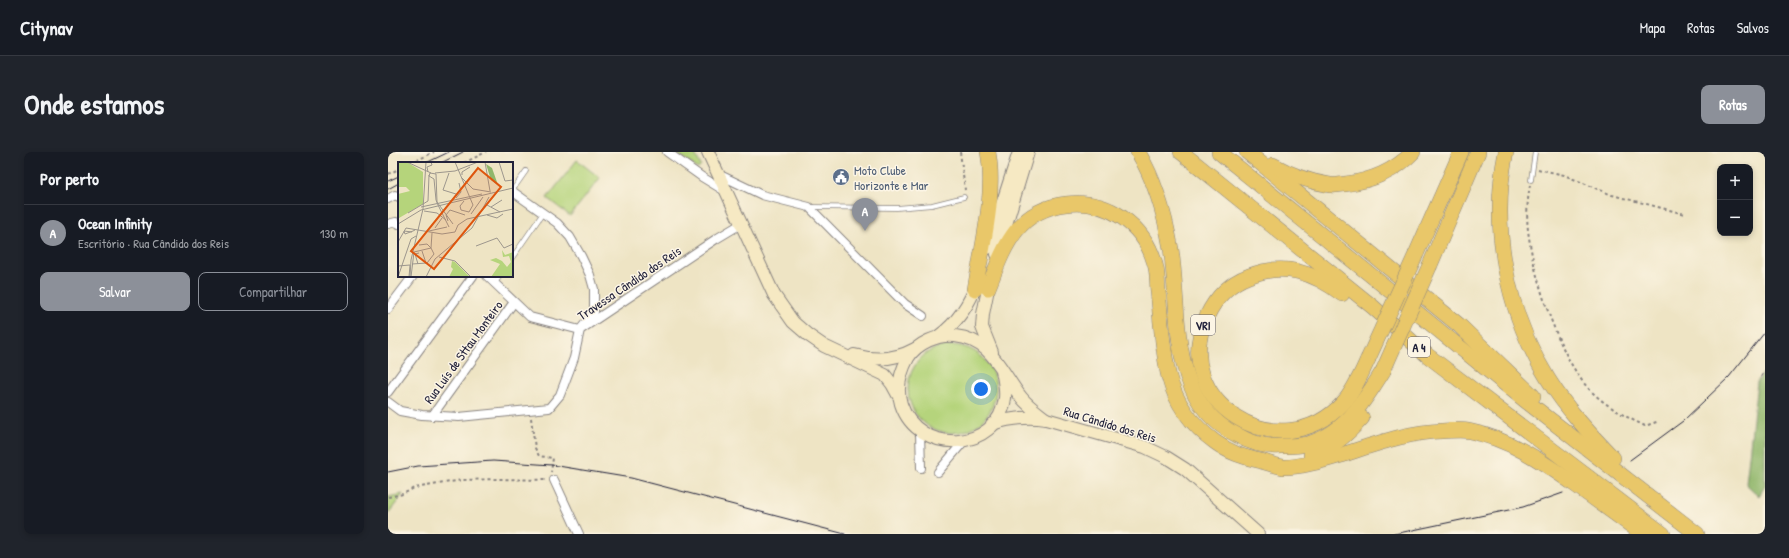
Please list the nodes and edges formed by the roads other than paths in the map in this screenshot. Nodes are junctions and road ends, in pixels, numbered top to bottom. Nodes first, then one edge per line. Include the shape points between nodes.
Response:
1 (667, 152) edge
2 (708, 152) edge
3 (988, 152) edge
4 (1019, 152) edge
5 (1028, 152) edge
6 (1138, 152) edge
7 (1181, 152) edge
8 (1219, 152) edge
9 (1247, 152) edge
10 (1252, 152) edge
11 (1413, 152) edge
12 (1461, 152) edge
13 (1478, 152) edge
14 (1506, 152) edge
15 (1535, 152) edge
16 (526, 171) dead end
17 (717, 173) junction
18 (1531, 180) road end
19 (513, 190) edge
20 (725, 191) junction
21 (513, 192) edge
22 (398, 196) edge
23 (964, 197) road end
24 (388, 199) edge
25 (809, 207) junction
26 (543, 213) junction
27 (398, 223) edge
28 (388, 224) edge
29 (740, 224) junction
30 (513, 257) edge
31 (412, 277) edge
32 (472, 277) edge
33 (488, 277) edge
34 (499, 277) edge
35 (494, 283) junction
36 (981, 288) junction
37 (514, 302) junction
38 (388, 309) edge
39 (922, 316) dead end
40 (580, 330) junction
41 (938, 337) junction
42 (824, 346) junction
43 (920, 346) junction
44 (993, 355) junction
45 (1427, 355) junction
46 (1002, 371) junction
47 (1383, 371) junction
48 (388, 392) edge
49 (899, 398) junction
50 (388, 402) edge
51 (432, 416) junction
52 (1046, 419) junction
53 (992, 424) junction
54 (920, 432) junction
55 (964, 441) junction
56 (1594, 453) junction
57 (1265, 462) junction
58 (921, 468) dead end
59 (938, 472) dead end
60 (554, 480) road end
61 (1656, 502) junction
62 (579, 534) edge
63 (1258, 534) edge
64 (1643, 534) edge
65 (1663, 534) edge
66 (1697, 534) edge

1 - 20 street
2 - 17 main road
3 - 36 highway via 988,215
4 - 36 main road
5 - 36 main road
6 - 47 highway, VRI via 1148,169 1164,212 1171,250 1182,362 1192,390 1206,413 1225,430 1245,440 1271,447 1302,445 1322,438 1355,413
7 - 45 highway, A 4 via 1373,307
8 - 56 highway, A 4 via 1526,401
9 - 56 highway via 1460,326
10 - 11 highway via 1296,177 1332,185 1365,181 1388,171
12 - 45 highway, VRI, bridge via 1416,254 1368,359 1356,384 1344,403 1328,416 1312,425 1289,430 1270,431 1250,426 1232,415 1215,399 1203,376 1199,353 1201,329 1210,309 1224,291 1241,279 1277,269 1299,271 1326,282 1371,317
13 - 47 highway, VRI, bridge
14 - 61 highway via 1500,228 1507,276 1521,326 1548,378 1582,426
15 - 18 lane
16 - 19 lane
17 - 20 main road
17 - 25 street via 762,195
20 - 29 main road
21 - 26 street
22 - 24 street via 395,195
23 - 25 lane via 932,205 897,208
25 - 39 street via 905,304
26 - 30 lane
26 - 40 street via 570,236 590,275 594,289 594,312
27 - 28 street
29 - 40 street, Travessa Cândido dos Reis
29 - 42 main road via 783,309 808,335
31 - 38 street
32 - 48 street
33 - 35 street
34 - 35 lane
35 - 37 street
36 - 41 main road via 951,327
36 - 44 main road via 982,327
36 - 57 highway via 1006,244 1030,217 1058,205 1081,202 1098,205 1116,213 1129,222 1145,241 1155,265 1166,361 1169,378 1179,402 1195,426 1217,443 1238,456
37 - 40 street via 530,317
37 - 51 street, Rua Luís de Sttau Monteiro
40 - 51 street, Travessa Cândido dos Reis via 574,358 560,395 549,408 459,417
41 - 43 main road, Rua Cândido dos Reis
41 - 44 main road, Rua Cândido dos Reis via 953,335 968,338 982,345
42 - 43 main road via 877,360 909,352
42 - 49 main road via 885,375
43 - 49 main road, Rua Cândido dos Reis via 909,356 902,369
44 - 46 main road, Rua Cândido dos Reis
45 - 65 highway, A 4
46 - 52 main road, Rua Cândido dos Reis via 1029,406
46 - 53 main road, Rua Cândido dos Reis via 1004,399 1000,413
47 - 57 highway, VRI via 1377,396 1362,419 1343,438 1329,448 1306,457
49 - 54 main road, Rua Cândido dos Reis via 903,411
50 - 51 street, Travessa Cândido dos Reis via 400,411
52 - 53 main road, Rua Cândido dos Reis via 1013,418
52 - 63 main road, Rua Cândido dos Reis via 1146,447 1166,457 1185,469
53 - 55 main road, Rua Cândido dos Reis via 979,435
54 - 55 main road, Rua Cândido dos Reis via 948,442
54 - 58 street
55 - 59 street
56 - 61 highway, A 4
57 - 64 highway via 1284,467 1320,461 1425,432 1467,430 1508,442 1541,461
60 - 62 street
61 - 66 highway, A 4

